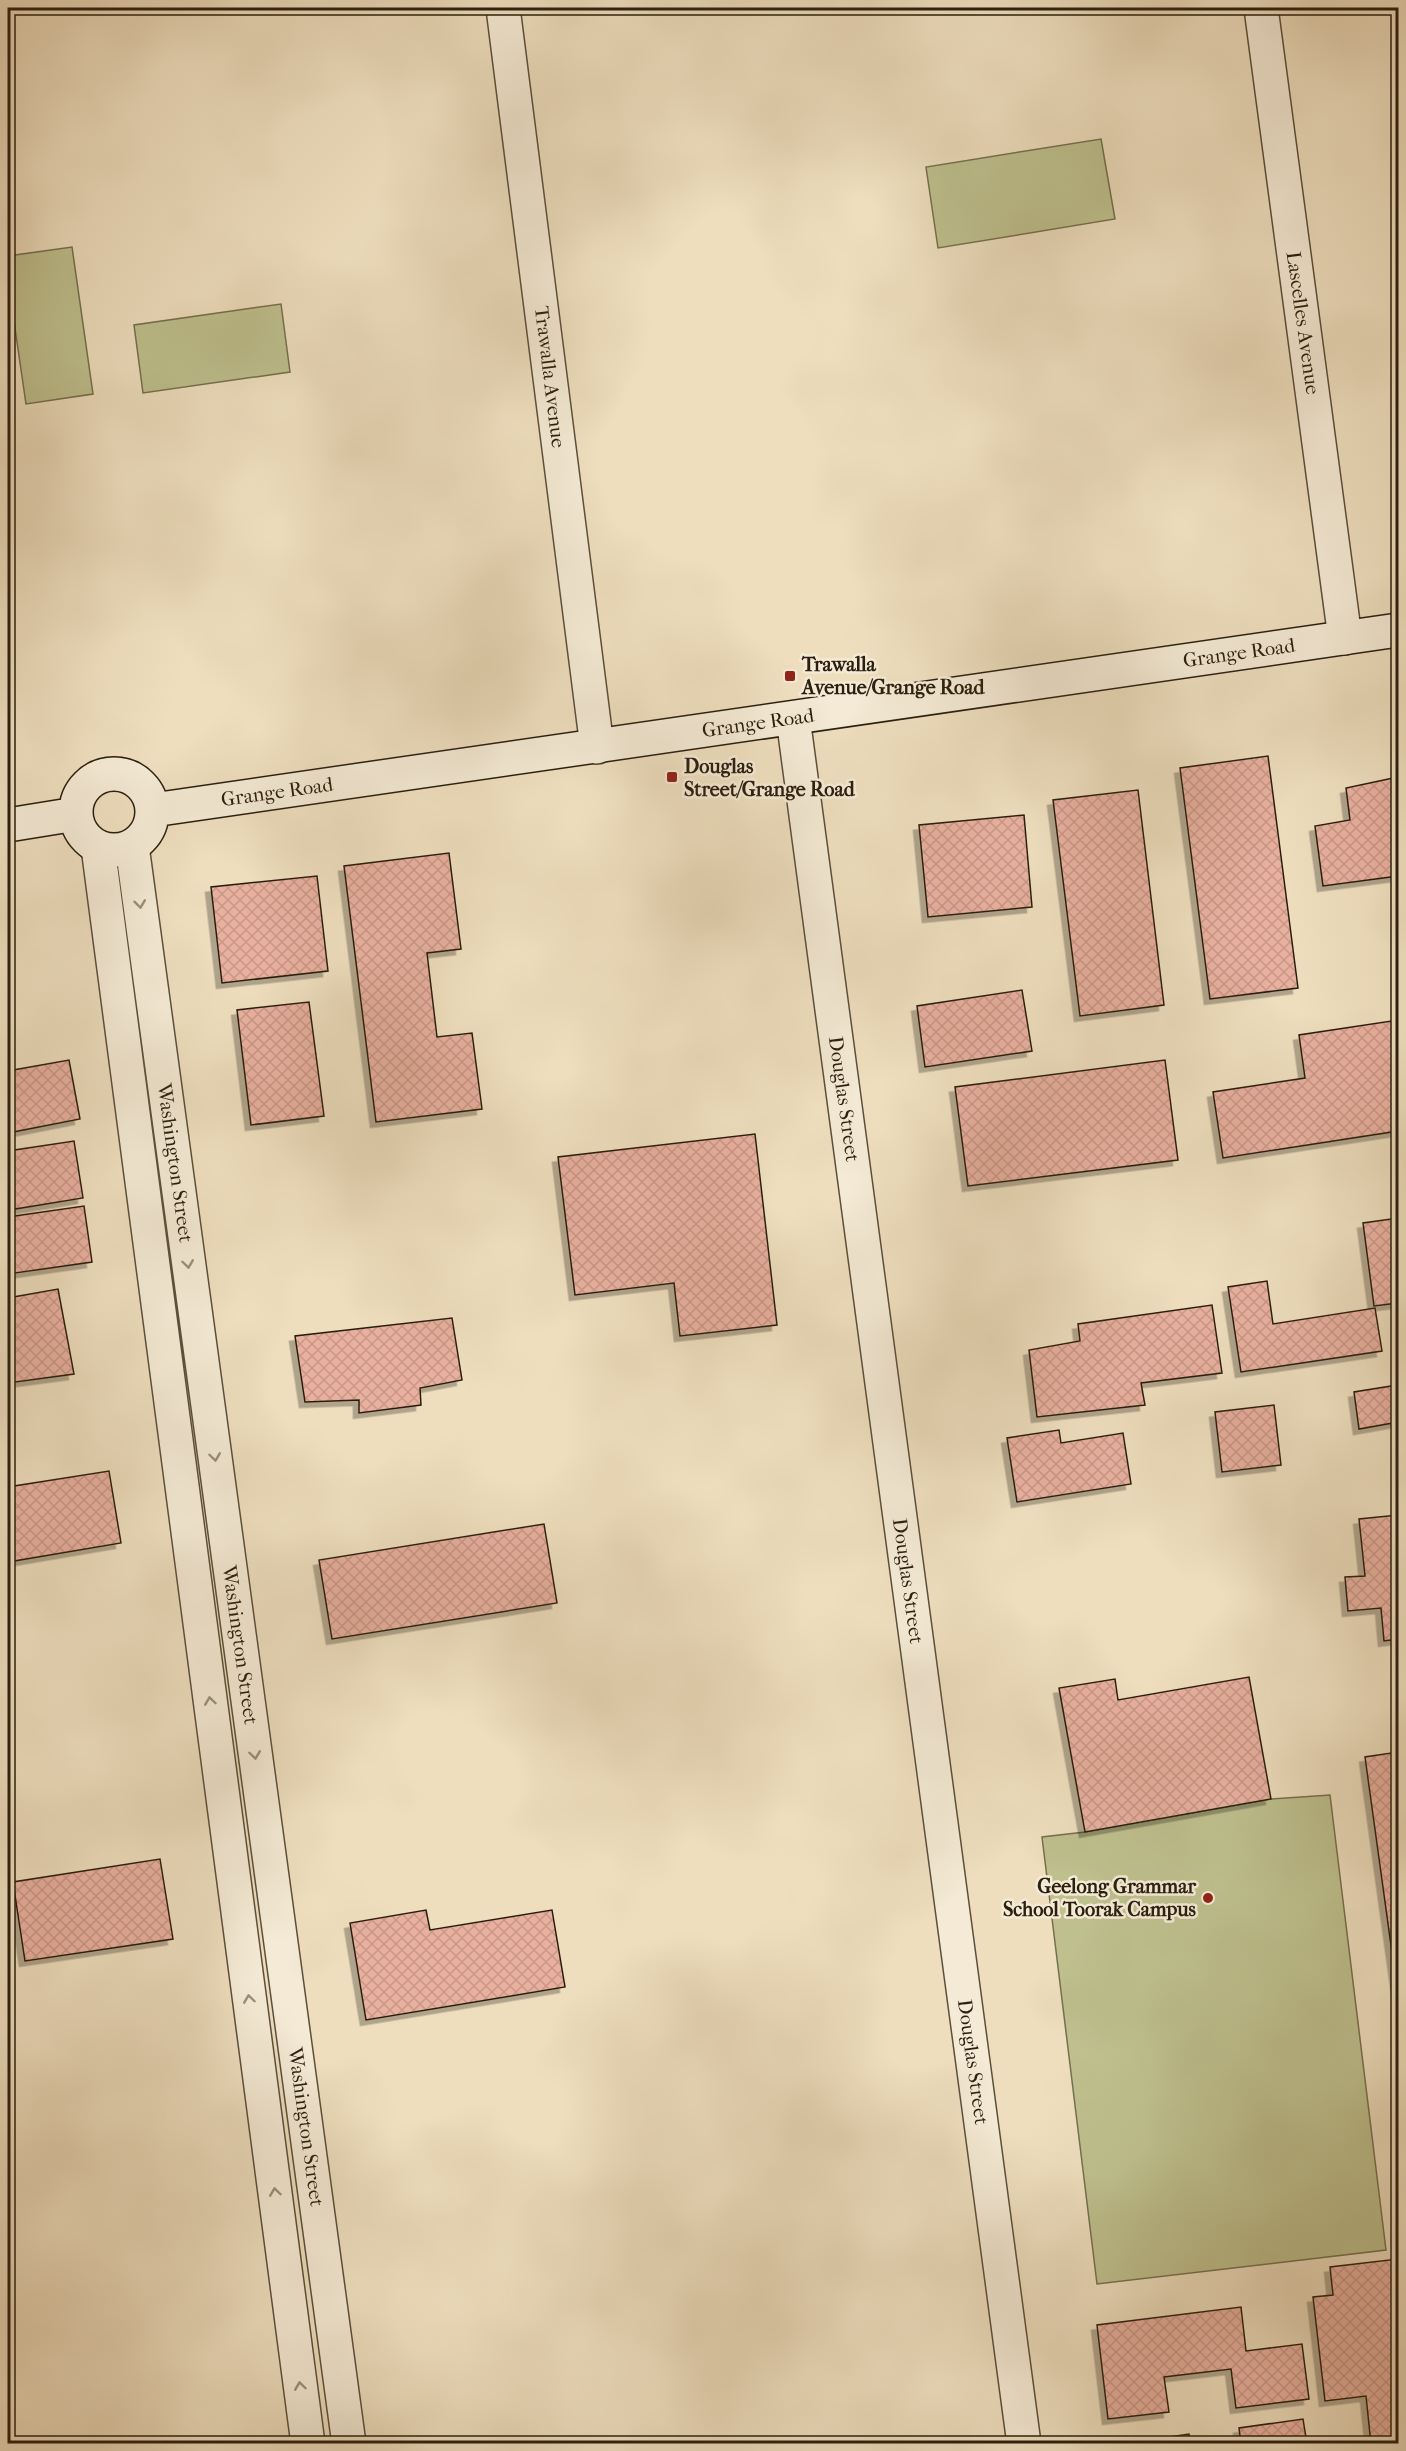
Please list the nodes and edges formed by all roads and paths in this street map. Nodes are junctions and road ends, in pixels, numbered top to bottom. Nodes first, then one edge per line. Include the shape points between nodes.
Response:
1 (503, 8) edge
2 (1261, 8) edge
3 (1398, 630) edge
4 (1345, 638) junction
5 (793, 718) junction
6 (597, 747) junction
7 (153, 810) junction
8 (76, 814) junction
9 (8, 825) edge
10 (132, 846) junction
11 (98, 847) junction
12 (308, 2444) edge
13 (349, 2444) edge
14 (1024, 2444) edge

1 - 6 street, Trawalla Avenue
2 - 4 street, Lascelles Avenue
3 - 4 street, Grange Road
4 - 5 street, Grange Road
5 - 6 street, Grange Road
5 - 14 street, Douglas Street
6 - 7 street, Grange Road
7 - 8 street via 142,786 126,776 109,774 88,784
7 - 10 street via 146,835
8 - 9 street
8 - 11 street via 83,835
10 - 11 street via 109,851
10 -> 13 street, Washington Street
12 -> 11 street, Washington Street

